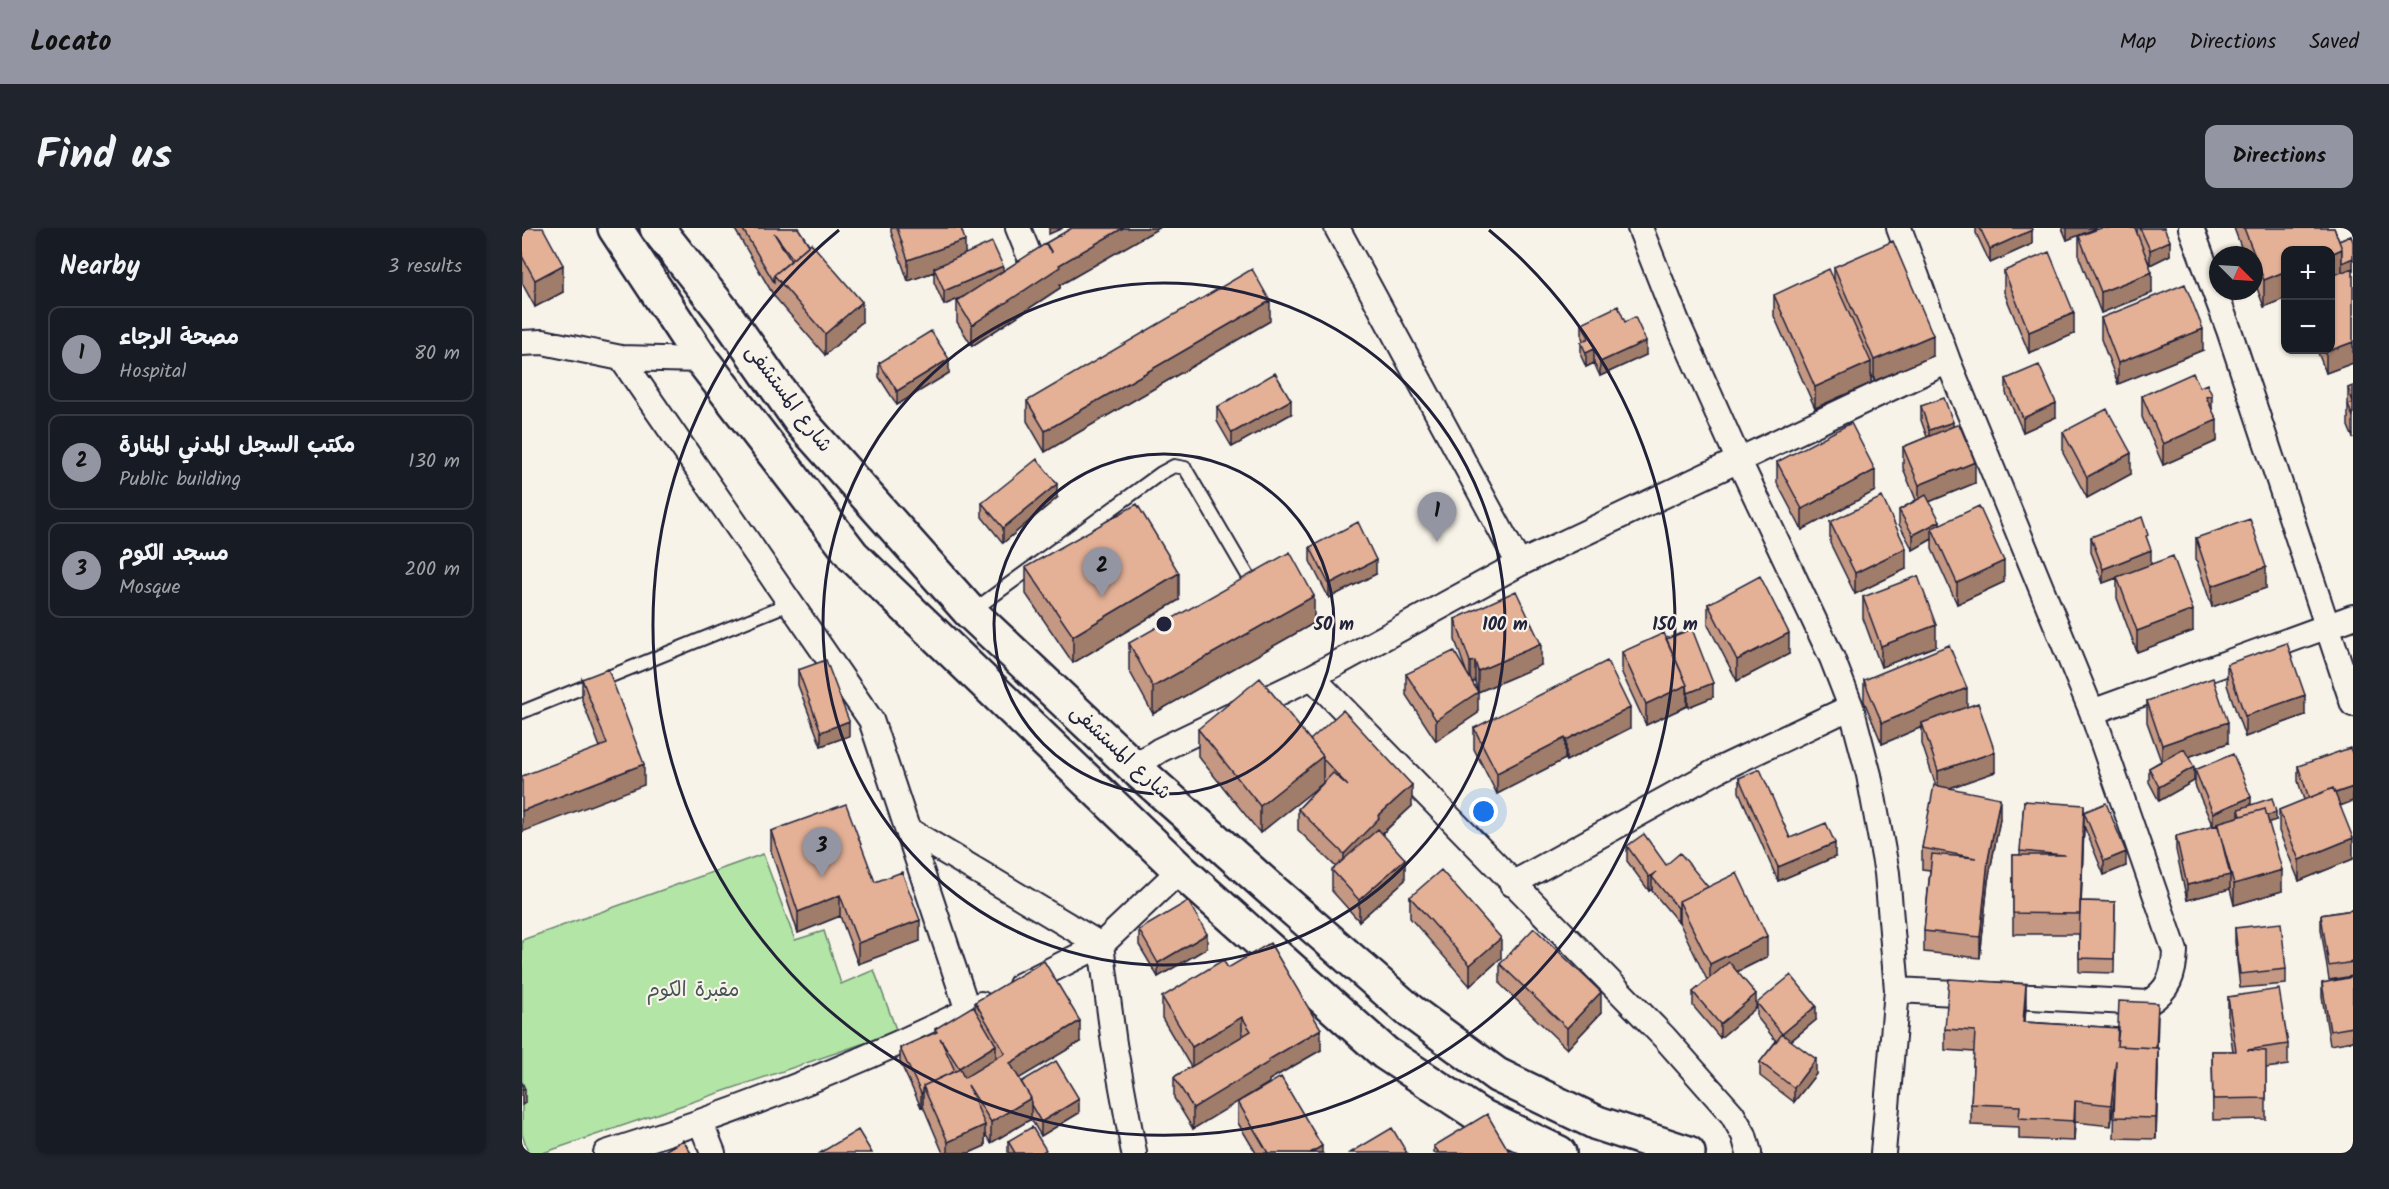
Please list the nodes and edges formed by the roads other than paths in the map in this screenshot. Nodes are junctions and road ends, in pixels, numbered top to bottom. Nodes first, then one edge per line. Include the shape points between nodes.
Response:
1 (615, 228) edge
2 (657, 228) edge
3 (1018, 228) edge
4 (1337, 228) edge
5 (1640, 228) edge
6 (1899, 228) edge
7 (2191, 228) edge
8 (1029, 255) edge
9 (522, 343) edge
10 (621, 358) junction
11 (702, 360) junction
12 (1948, 361) junction
13 (1739, 461) junction
14 (1519, 564) junction
15 (1251, 581) edge
16 (791, 603) junction
17 (970, 612) junction
18 (2353, 616) edge
19 (2329, 626) junction
20 (1312, 677) junction
21 (2353, 704) edge
22 (1851, 707) junction
23 (522, 712) edge
24 (2092, 712) junction
25 (1134, 767) junction
26 (907, 829) junction
27 (1180, 870) junction
28 (1512, 884) junction
29 (1101, 945) junction
30 (1897, 990) junction
31 (968, 1011) junction
32 (701, 1123) junction
33 (606, 1153) edge
34 (713, 1153) edge
35 (1134, 1153) edge
36 (1558, 1153) edge
37 (1688, 1153) edge
38 (1749, 1153) edge
39 (1883, 1153) edge

1 - 11 main road
2 - 17 main road, شارع المستشفى via 725,314 801,422
3 - 8 street
4 - 14 street
5 - 13 street
6 - 12 street
7 - 19 street
9 - 10 street via 543,342
10 - 11 street
10 - 16 street
11 - 27 main road via 853,556
12 - 13 street
12 - 24 street
13 - 14 street
13 - 22 street via 1832,658
14 - 20 street
15 - 17 lane via 1185,468 1174,466
16 - 23 lane
16 - 26 street via 871,720
17 - 25 main road, شارع المستشفى
18 - 19 street
19 - 21 street
19 - 24 street
20 - 25 street via 1160,750
20 - 28 street
22 - 28 street via 1720,769
22 - 30 street via 1869,775 1887,873
24 - 30 street via 2175,951 2168,986 2148,1003
25 - 37 main road, شارع المستشفى via 1410,1011 1497,1075 1598,1123
26 - 29 street
26 - 31 street
27 - 29 street
27 - 36 main road via 1385,1053 1479,1115
28 - 38 street via 1578,947 1713,1091 1732,1114
29 - 31 street
29 - 35 street
30 - 39 street
31 - 32 street via 902,1042
32 - 33 street
32 - 34 street

